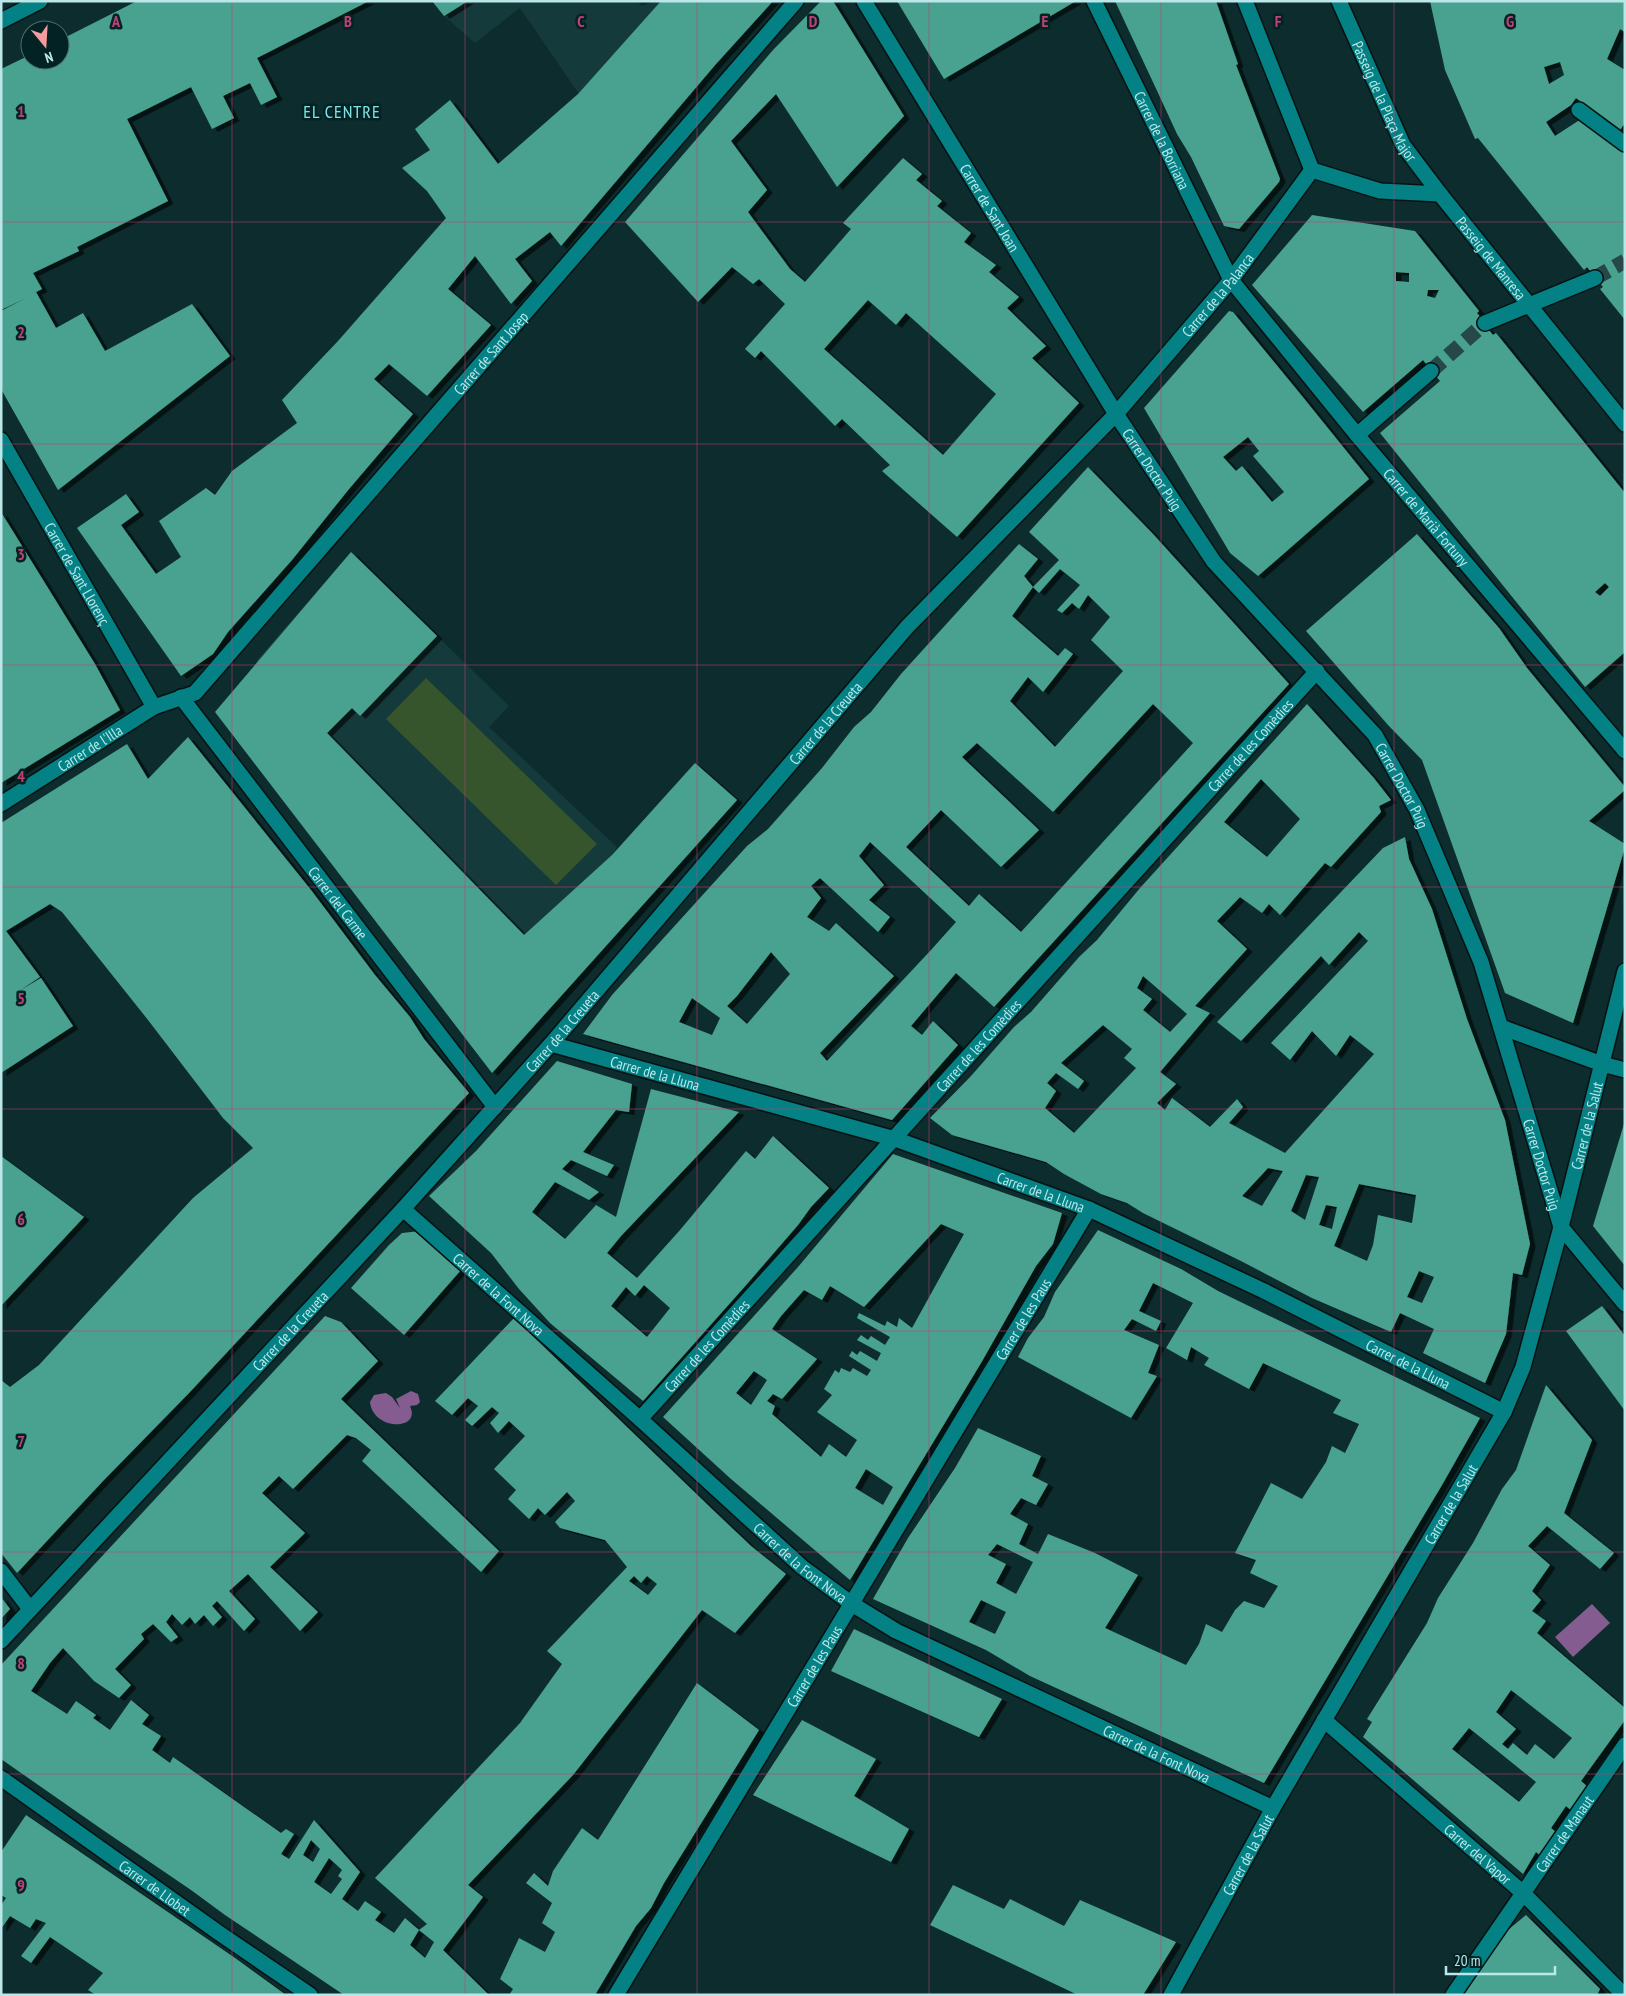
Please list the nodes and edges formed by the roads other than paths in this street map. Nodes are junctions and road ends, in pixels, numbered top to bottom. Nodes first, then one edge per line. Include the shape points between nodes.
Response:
1 (40, 1) edge
2 (796, 1) edge
3 (864, 1) edge
4 (1094, 1) edge
5 (1245, 1) edge
6 (1339, 1) edge
7 (1, 21) edge
8 (1579, 110) dead end
9 (1625, 144) edge
10 (1312, 170) junction
11 (1440, 194) junction
12 (1595, 278) tunnel mouth
13 (1230, 280) junction
14 (1528, 304) junction
15 (1485, 323) tunnel mouth
16 (1431, 371) tunnel mouth
17 (1116, 414) junction
18 (1625, 424) edge
19 (1357, 435) junction
20 (1, 440) edge
21 (1317, 671) junction
22 (181, 697) junction
23 (154, 707) junction
24 (1625, 751) edge
25 (1, 804) edge
26 (1625, 971) edge
27 (1501, 1027) junction
28 (551, 1044) junction
29 (1602, 1064) junction
30 (1625, 1070) edge
31 (495, 1107) junction
32 (895, 1139) junction
33 (402, 1209) junction
34 (1089, 1209) junction
35 (1562, 1227) junction
36 (1625, 1304) edge
37 (1504, 1412) junction
38 (640, 1419) junction
39 (1, 1571) edge
40 (852, 1604) junction
41 (30, 1608) junction
42 (1, 1641) edge
43 (1324, 1720) junction
44 (1625, 1745) edge
45 (1, 1778) edge
46 (1273, 1808) junction
47 (1522, 1892) junction
48 (310, 1995) edge
49 (616, 1995) edge
50 (1171, 1995) edge
51 (1453, 1995) edge
52 (1624, 1995) edge

1 - 7 street
2 - 22 street, Carrer de Sant Josep via 195,693
3 - 17 street, Carrer de Sant Joan
4 - 13 street, Carrer de la Borriana
5 - 10 street
6 - 11 street, Passeig de la Plaça Major via 1403,145
8 - 9 street
10 - 11 street via 1380,191
10 - 13 street, Carrer de la Palanca
11 - 14 street, Passeig de Manresa
12 - 14 street
13 - 17 street, Carrer de la Palanca
13 - 19 street, Carrer de Marià Fortuny
14 - 15 street
14 - 18 street, Passeig de Manresa
16 - 19 street
17 - 21 street, Carrer Doctor Puig via 1214,562
17 - 28 street, Carrer de la Creueta via 908,627
19 - 24 street, Carrer de Marià Fortuny
20 - 23 street, Carrer de Sant Llorenç
21 - 27 street, Carrer Doctor Puig via 1375,735 1417,810 1481,962
21 - 32 street, Carrer de les Comèdies
22 - 23 street, Carrer de l'Illa
22 - 31 street, Carrer del Carme
23 - 25 street, Carrer de l'Illa
26 - 29 street, Carrer de la Salut
27 - 29 street
27 - 35 street, Carrer Doctor Puig
28 - 31 street, Carrer de la Creueta
28 - 32 street, Carrer de la Lluna
29 - 30 street
29 - 35 street, Carrer de la Salut
31 - 33 street, Carrer de la Creueta
32 - 34 street, Carrer de la Lluna
32 - 38 street, Carrer de les Comèdies
33 - 38 street, Carrer de la Font Nova
33 - 41 street, Carrer de la Creueta
34 - 37 street, Carrer de la Lluna via 1264,1291
34 - 40 street, Carrer de les Paus
35 - 36 street
35 - 37 street, Carrer de la Salut via 1523,1367
37 - 43 street, Carrer de la Salut
38 - 40 street, Carrer de la Font Nova via 802,1567
39 - 41 street
40 - 46 street, Carrer de la Font Nova via 896,1631
40 - 49 street, Carrer de les Paus
41 - 42 street, Carrer de la Creueta
43 - 46 street, Carrer de la Salut
43 - 47 street, Carrer del Vapor
44 - 47 street, Carrer de Manaut
45 - 48 street, Carrer de Llobet
46 - 50 street, Carrer de la Salut
47 - 51 street, Carrer de Manaut
47 - 52 street, Carrer del Vapor

